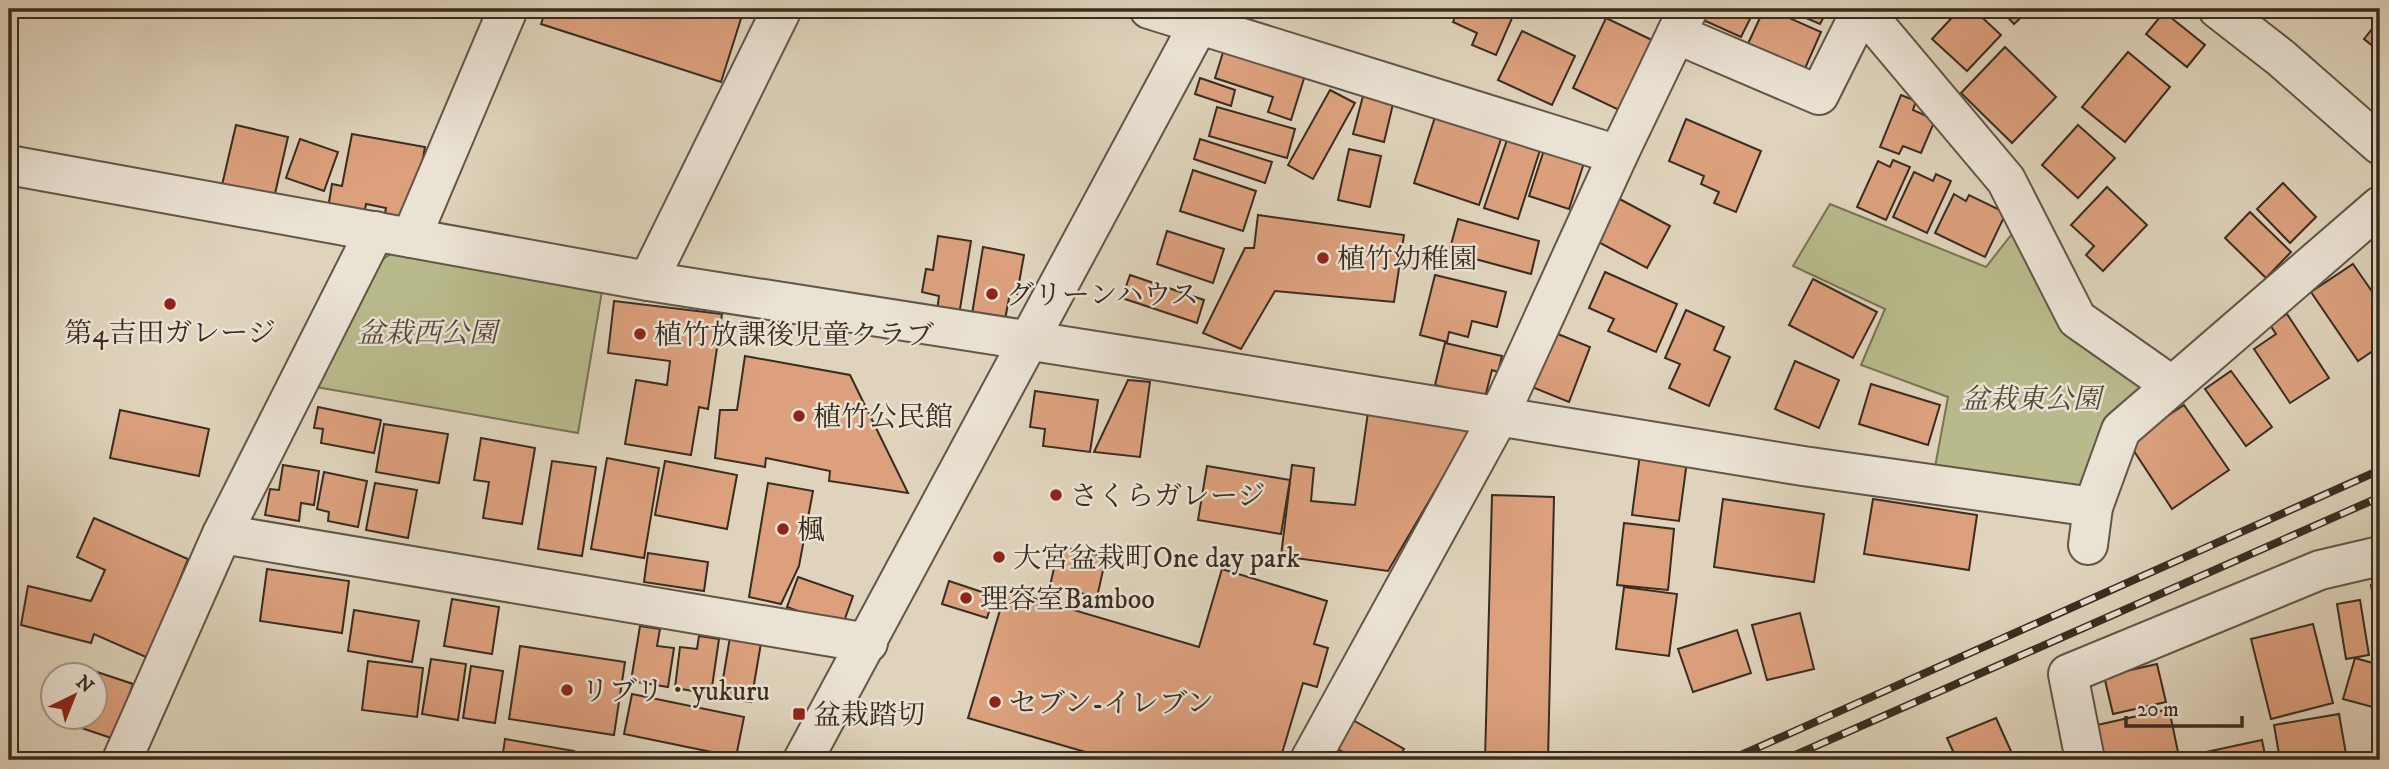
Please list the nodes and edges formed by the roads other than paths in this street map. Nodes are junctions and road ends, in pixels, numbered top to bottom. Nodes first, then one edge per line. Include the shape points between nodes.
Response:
1 (508, 9) edge
2 (782, 9) edge
3 (1149, 9) edge
4 (1862, 9) edge
5 (2218, 9) edge
6 (1203, 16) edge
7 (1682, 22) edge
8 (2372, 126) edge
9 (1618, 155) junction
10 (9, 165) edge
11 (2380, 206) edge
12 (393, 235) junction
13 (648, 281) junction
14 (1027, 340) junction
15 (2171, 385) junction
16 (1499, 416) junction
17 (2093, 507) junction
18 (222, 534) junction
19 (2088, 545) dead end
20 (2380, 556) edge
21 (868, 643) junction
22 (122, 760) edge
23 (803, 760) edge
24 (1310, 760) edge
25 (2085, 760) edge

1 - 12 street
2 - 13 street
3 - 6 street
4 - 7 street via 1818,94
4 - 15 street via 2006,180 2077,319
5 - 8 street
6 - 9 street
6 - 14 street
7 - 9 street
9 - 16 street
10 - 12 street
11 - 15 street
12 - 13 street
12 - 18 street
13 - 14 street
14 - 16 street
14 - 21 street
15 - 17 street via 2120,430
16 - 17 street
16 - 24 street
17 - 19 street
18 - 21 street
18 - 22 street
20 - 25 street via 2320,570 2068,674
21 - 23 street

